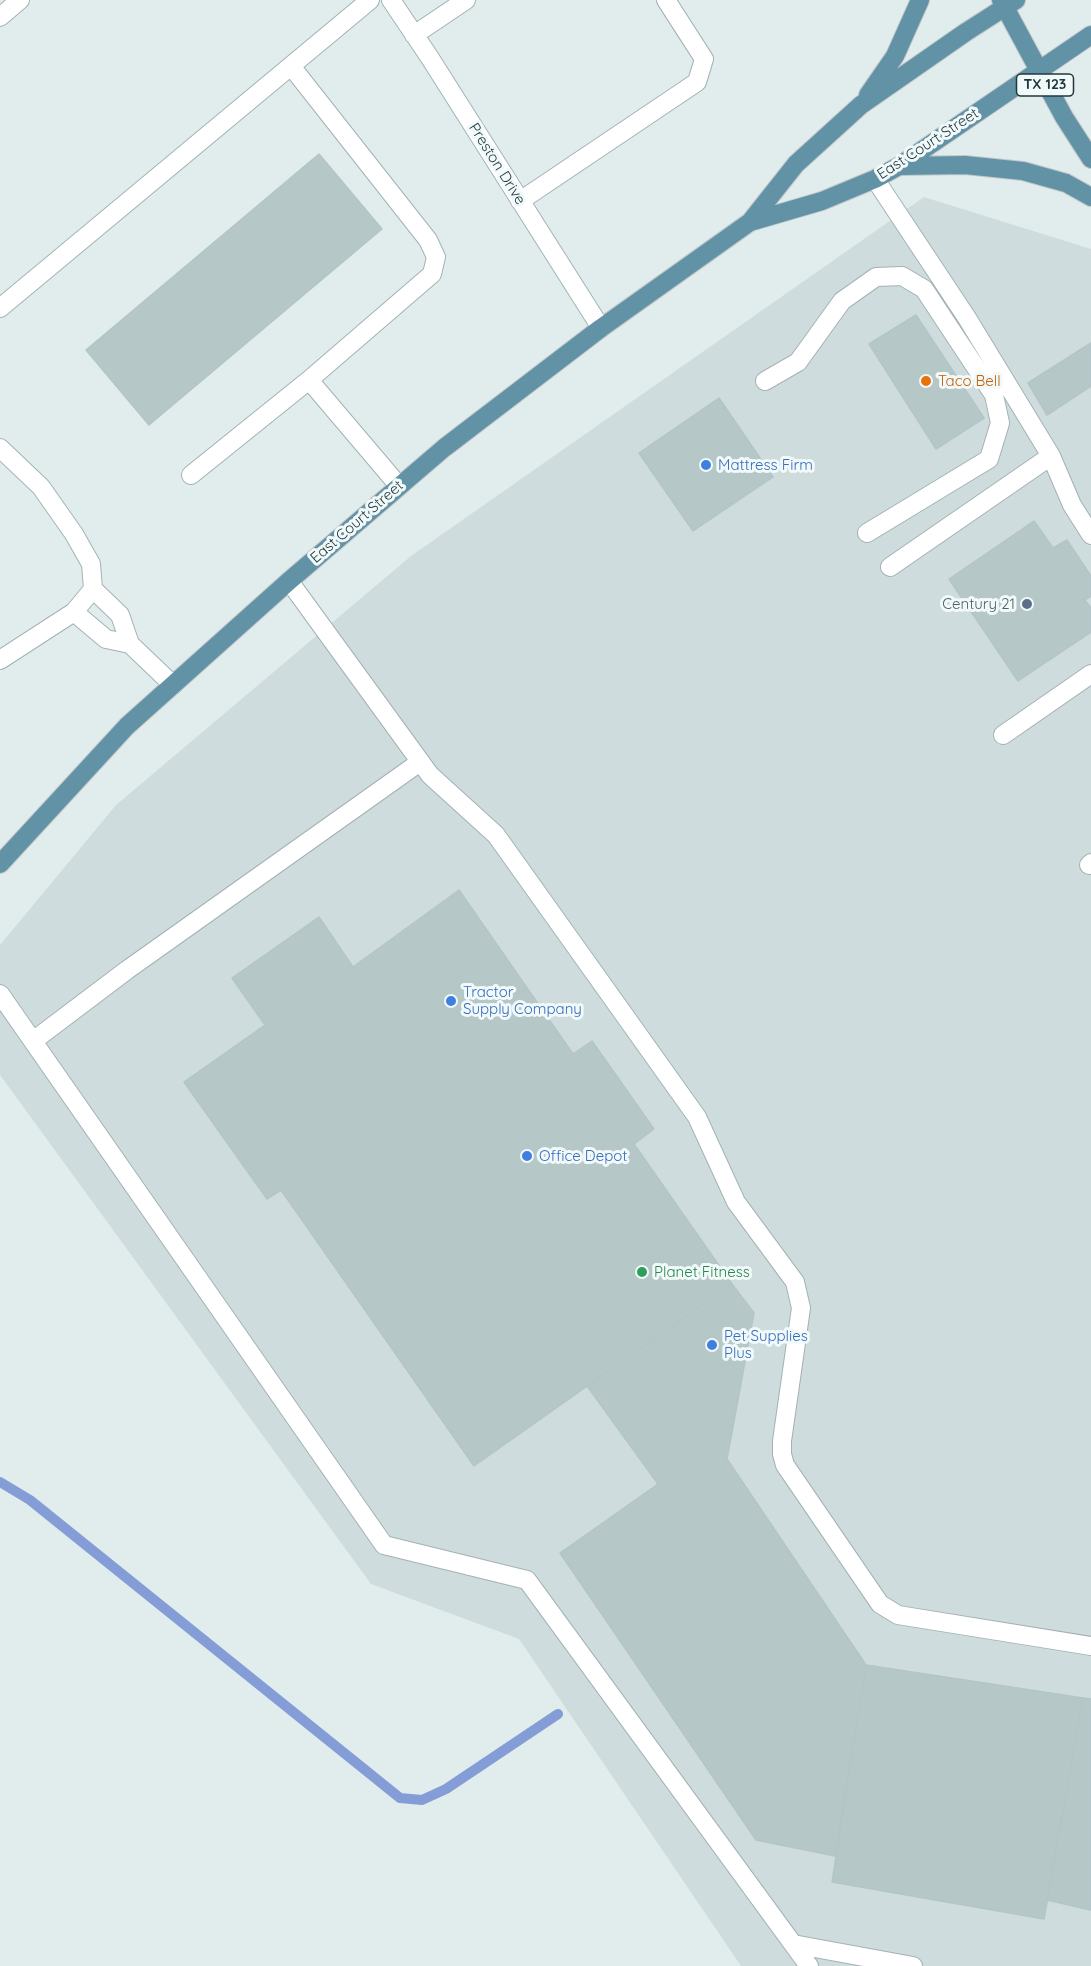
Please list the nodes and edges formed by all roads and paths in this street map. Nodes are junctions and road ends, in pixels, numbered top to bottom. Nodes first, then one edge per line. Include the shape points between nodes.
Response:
1 (20, 0) edge
2 (370, 0) edge
3 (391, 0) edge
4 (466, 0) edge
5 (666, 0) edge
6 (920, 0) edge
7 (1007, 2) edge
8 (0, 17) edge
9 (414, 35) junction
10 (1091, 35) edge
11 (291, 66) junction
12 (1038, 71) junction
13 (861, 105) junction
14 (1091, 159) edge
15 (899, 166) junction
16 (875, 179) junction
17 (1091, 197) edge
18 (520, 201) junction
19 (750, 222) junction
20 (0, 308) edge
21 (601, 328) junction
22 (309, 380) junction
23 (765, 381) dead end
24 (0, 448) edge
25 (1051, 456) junction
26 (191, 475) dead end
27 (399, 486) junction
28 (867, 533) dead end
29 (1091, 535) edge
30 (890, 567) dead end
31 (289, 581) junction
32 (93, 589) junction
33 (74, 612) junction
34 (130, 644) junction
35 (0, 660) edge
36 (1091, 674) edge
37 (173, 685) junction
38 (1003, 735) dead end
39 (420, 762) junction
40 (0, 864) edge
41 (0, 994) edge
42 (33, 1041) junction
43 (1091, 1646) edge
44 (793, 1944) junction
45 (809, 1966) edge
46 (913, 1966) edge

1 - 8 street
2 - 11 street
3 - 9 street, Preston Drive
4 - 9 street
5 - 18 street via 704,58 698,82
6 - 13 main road via 895,56
7 - 12 main road, TX 123
7 - 13 main road, East Court Street
9 - 18 street, Preston Drive
10 - 12 main road, East Court Street
11 - 20 street
11 - 22 street via 428,240 436,257 432,274
12 - 14 main road, TX 123
12 - 15 main road, East Court Street
13 - 19 main road, East Court Street via 796,164
15 - 16 main road, East Court Street
15 - 17 main road via 965,165 1023,171 1066,183
16 - 19 main road, East Court Street via 822,201
16 - 25 street via 968,318
18 - 21 street, Preston Drive
19 - 21 main road, East Court Street
21 - 27 main road, East Court Street
22 - 26 street
22 - 27 street
23 - 28 street via 798,362 842,301 876,277 902,276 924,289 994,395 1000,423 989,459
24 - 32 street via 41,487 74,534 91,564
25 - 29 street via 1072,505
25 - 30 street
27 - 31 main road, East Court Street
31 - 37 main road, East Court Street
31 - 39 street
32 - 33 street
32 - 34 street via 120,615
33 - 34 street via 106,639
33 - 35 street
34 - 37 street
36 - 38 street
37 - 40 main road, East Court Street via 127,726
39 - 42 street
39 - 43 street via 502,844 697,1117 736,1202 795,1282 801,1308 782,1454 785,1465 880,1604 898,1615
41 - 42 street
42 - 44 street via 384,1545 527,1580
44 - 45 street
44 - 46 street

